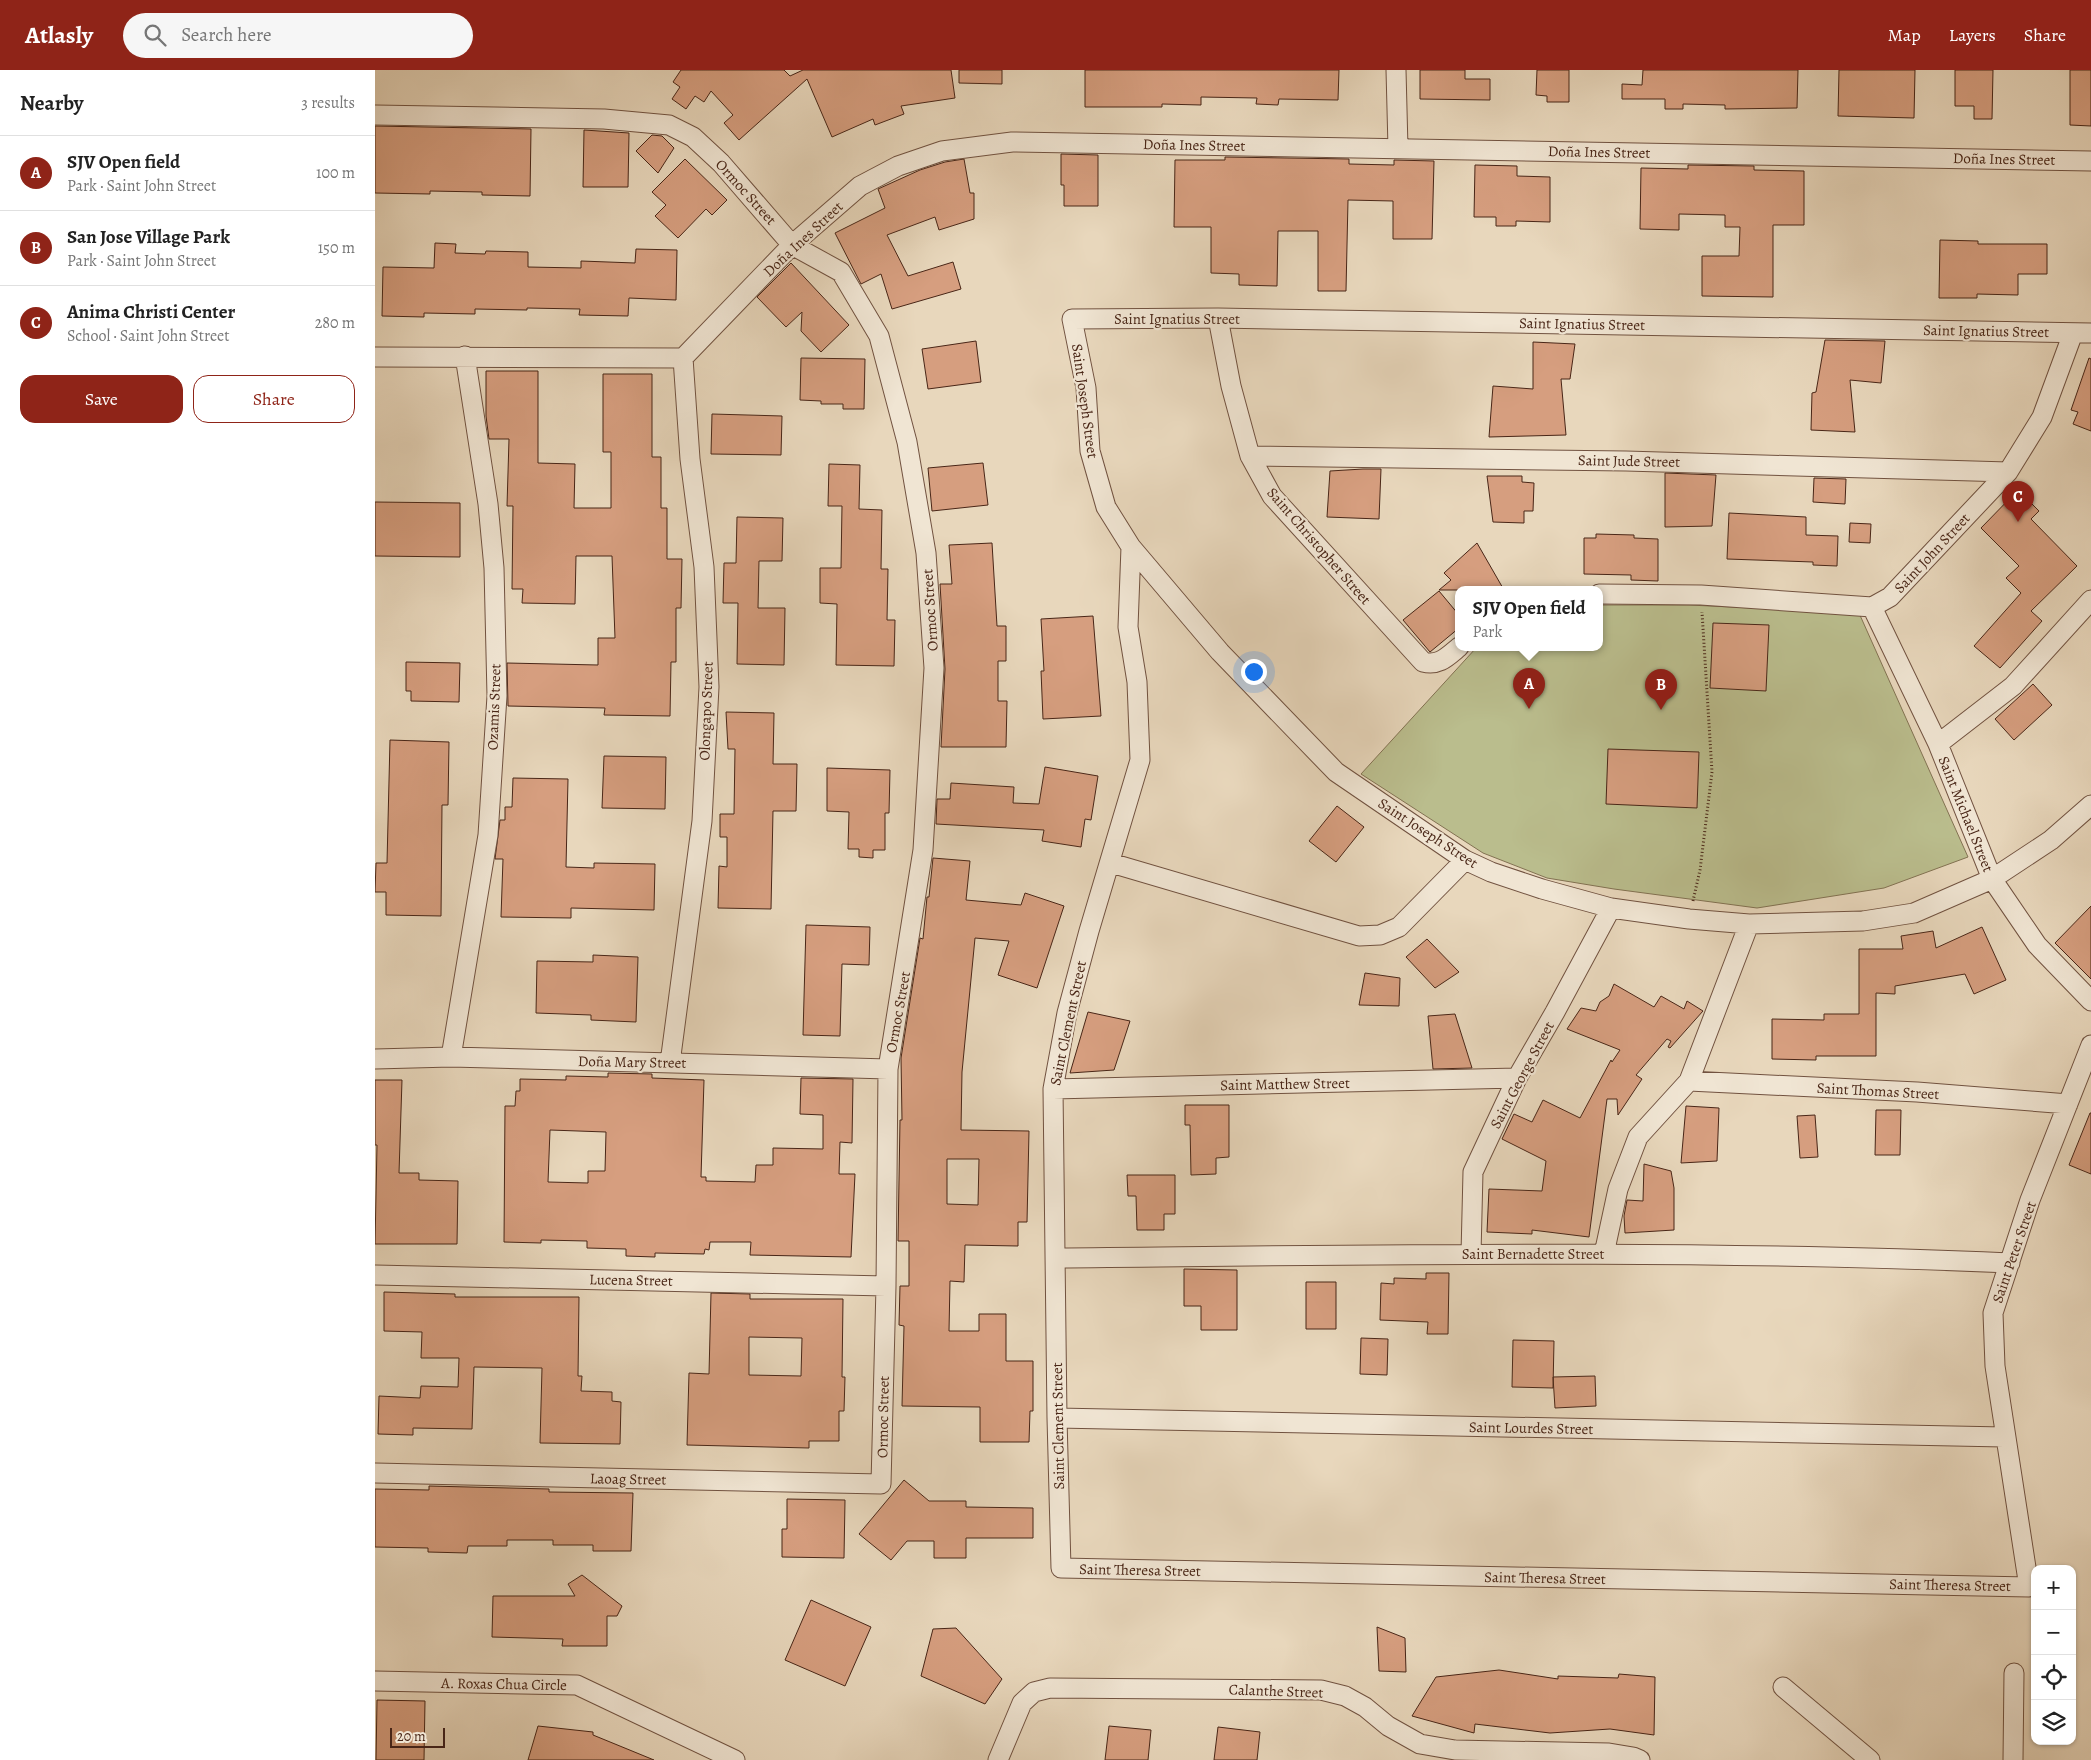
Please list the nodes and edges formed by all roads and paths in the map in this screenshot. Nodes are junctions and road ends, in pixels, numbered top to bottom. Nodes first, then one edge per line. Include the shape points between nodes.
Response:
1 (1396, 70) edge
2 (375, 115) edge
3 (1398, 148) junction
4 (2091, 161) edge
5 (792, 245) junction
6 (1218, 318) junction
7 (1072, 320) joint
8 (2082, 333) edge
9 (465, 356) junction
10 (375, 357) edge
11 (683, 358) junction
12 (1250, 456) junction
13 (2008, 472) junction
14 (1131, 547) junction
15 (1603, 594) edge
16 (1701, 596) junction
17 (2091, 600) edge
18 (1872, 607) junction
19 (1455, 650) edge
20 (1938, 744) junction
21 (2091, 805) edge
22 (1465, 860) junction
23 (1111, 863) junction
24 (1992, 879) junction
25 (1611, 908) junction
26 (1689, 919) junction
27 (1749, 924) junction
28 (2091, 1001) edge
29 (2091, 1044) edge
30 (451, 1057) junction
31 (375, 1059) edge
32 (670, 1063) junction
33 (888, 1069) junction
34 (1517, 1078) junction
35 (1689, 1081) junction
36 (1053, 1089) junction
37 (2068, 1104) junction
38 (1471, 1254) junction
39 (1604, 1254) junction
40 (1056, 1258) junction
41 (2010, 1263) junction
42 (375, 1275) edge
43 (886, 1286) junction
44 (1057, 1418) junction
45 (2004, 1437) junction
46 (375, 1473) edge
47 (881, 1484) joint
48 (1061, 1568) joint
49 (2029, 1587) joint
50 (2015, 1673) dead end
51 (375, 1681) edge
52 (1783, 1687) dead end
53 (735, 1760) edge
54 (998, 1760) edge
55 (1640, 1760) edge
56 (1870, 1760) edge
57 (2013, 1760) edge

1 - 3 street
2 - 5 street, Ormoc Street via 604,119 669,125 693,137 721,163
3 - 4 street, Doña Ines Street
3 - 5 street, Doña Ines Street via 1012,142 970,146 942,151 898,166 860,186
5 - 11 street, Doña Ines Street
5 - 33 street, Ormoc Street via 841,272 879,336 907,442 926,553 934,668 924,840
6 - 7 street, Saint Ignatius Street
6 - 8 street, Saint Ignatius Street
6 - 12 street, Saint Christopher Street via 1231,386
7 - 14 street, Saint Joseph Street via 1086,388 1090,451 1106,507
8 - 13 street, Saint John Street via 2042,417
9 - 10 street
9 - 11 street
9 - 30 street, Ozamis Street via 489,514 497,696 488,835
11 - 32 street, Olongapo Street via 690,459 704,567 709,687 702,821
12 - 13 street, Saint Jude Street via 1626,461
12 - 19 street, Saint Christopher Street via 1272,496 1423,662 1439,663
13 - 18 street, Saint John Street via 1890,597
14 - 22 street, Saint Joseph Street via 1220,652 1335,772
14 - 23 street, Saint Clement Street via 1128,627 1137,682 1140,760
15 - 16 street
16 - 18 street
16 - 26 path via 1712,772 1700,870
17 - 20 street via 2013,686
18 - 20 street, Saint Michael Street
20 - 24 street, Saint Michael Street
21 - 24 street, Saint Joseph Street via 2051,840
22 - 23 street via 1399,927 1379,935 1359,936
22 - 25 street, Saint Joseph Street via 1542,889
23 - 36 street, Saint Clement Street via 1067,1012
24 - 27 street, Saint Joseph Street via 1914,913 1863,921
24 - 28 street, Saint Michael Street via 2037,945
25 - 26 street, Saint Joseph Street
25 - 34 street, Saint George Street
26 - 27 street, Saint Joseph Street
27 - 35 street
29 - 37 street, Saint Peter Street
30 - 31 street, Doña Mary Street
30 - 32 street, Doña Mary Street
32 - 33 street, Doña Mary Street
33 - 43 street, Ormoc Street
34 - 36 street, Saint Matthew Street
34 - 38 street, Saint George Street via 1473,1172
35 - 37 street, Saint Thomas Street via 1917,1092
35 - 39 street via 1638,1137 1618,1189
36 - 40 street, Saint Clement Street
37 - 41 street, Saint Peter Street via 2030,1200
38 - 39 street, Saint Bernadette Street
38 - 40 street, Saint Bernadette Street
39 - 41 street, Saint Bernadette Street via 1861,1256
40 - 44 street, Saint Clement Street
41 - 45 street, Saint Peter Street via 1993,1313 1995,1366
42 - 43 street, Lucena Street
43 - 47 street, Ormoc Street
44 - 45 street, Saint Lourdes Street
44 - 48 street, Saint Clement Street
45 - 49 street, Saint Peter Street
46 - 47 street, Laoag Street
48 - 49 street, Saint Theresa Street
50 - 57 street
51 - 53 street, A. Roxas Chua Circle via 577,1685
52 - 56 street
54 - 55 street, Calanthe Street via 1022,1703 1034,1692 1050,1688 1321,1690 1345,1696 1365,1707 1387,1726 1420,1744 1455,1750 1609,1753

